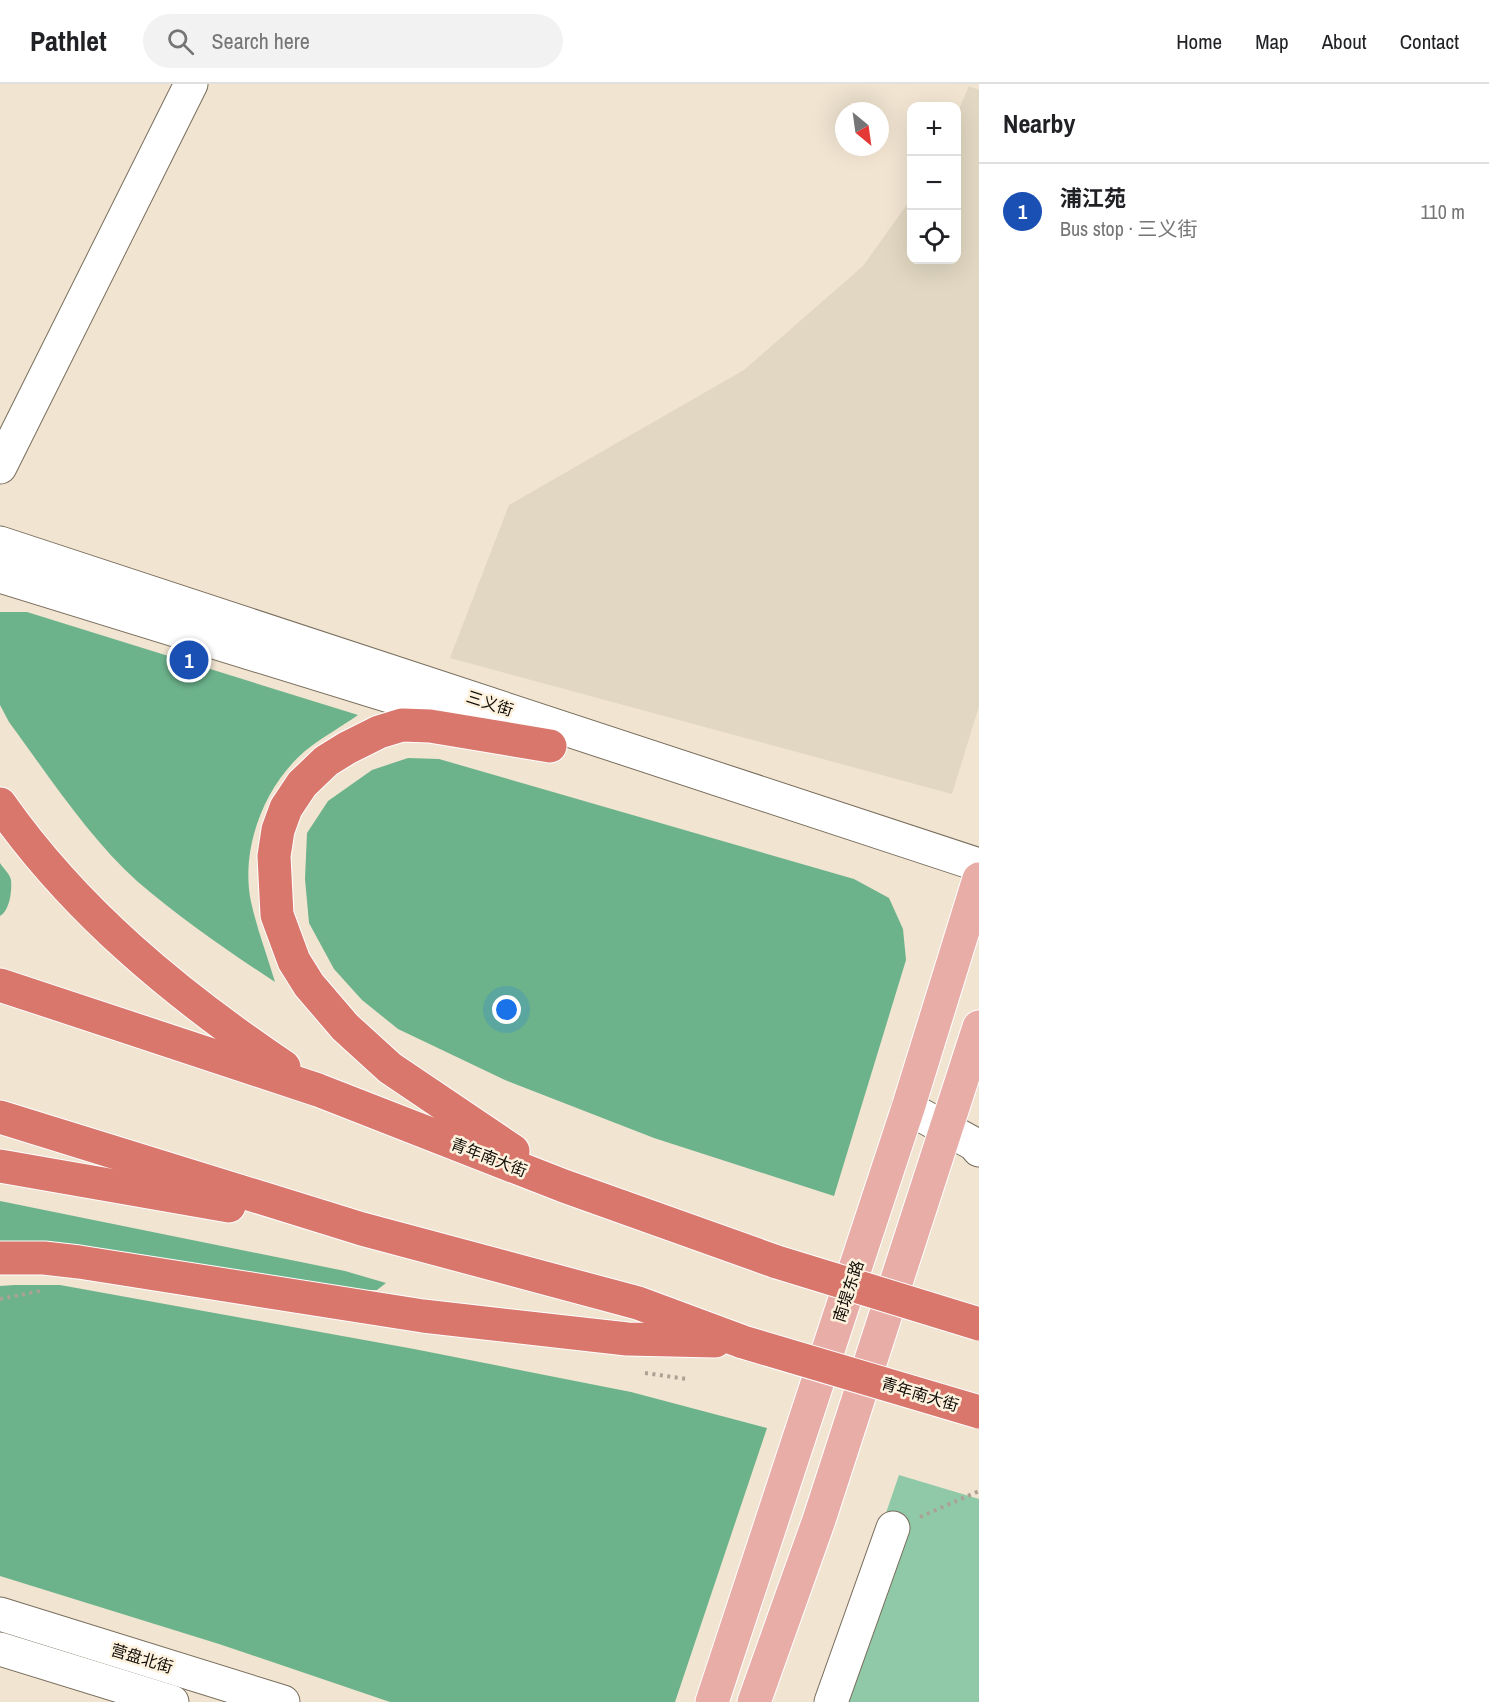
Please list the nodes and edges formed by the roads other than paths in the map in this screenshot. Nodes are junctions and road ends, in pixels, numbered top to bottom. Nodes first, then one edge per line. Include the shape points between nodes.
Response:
1 (191, 84) edge
2 (0, 467) edge
3 (0, 543) edge
4 (0, 576) edge
5 (550, 746) junction
6 (0, 804) edge
7 (978, 880) edge
8 (0, 986) edge
9 (979, 1027) edge
10 (318, 1090) junction
11 (908, 1108) junction
12 (0, 1117) edge
13 (946, 1129) junction
14 (979, 1150) edge
15 (0, 1167) edge
16 (564, 1186) junction
17 (362, 1229) junction
18 (0, 1258) edge
19 (979, 1324) edge
20 (743, 1342) junction
21 (979, 1412) edge
22 (893, 1528) road end
23 (0, 1614) edge
24 (0, 1649) edge
25 (172, 1702) edge
26 (284, 1702) edge
27 (712, 1702) edge
28 (754, 1702) edge
29 (831, 1702) edge

1 - 2 street
3 - 7 street, 三义街
4 - 5 street, 三义街
5 - 7 street, 三义街
5 - 16 highway via 402,725 346,747 302,784 286,808 274,856 274,890 277,915 294,961 345,1027 390,1068
6 - 10 highway via 23,837 86,907 138,957 236,1035
7 - 11 main road, 南堤东路
8 - 10 highway, 青年南大街
9 - 13 main road
10 - 16 highway, 青年南大街
11 - 13 street
11 - 27 main road, 南堤东路
12 - 17 highway, 青年南大街
13 - 14 street
13 - 28 main road via 819,1520
15 - 17 highway
16 - 19 highway, 青年南大街, bridge via 777,1262
17 - 20 highway, 青年南大街 via 638,1303
18 - 20 highway via 79,1262 423,1316 627,1339
20 - 21 highway, 青年南大街, bridge
22 - 29 street
23 - 26 street, 营盘北街
24 - 25 street, 营盘北街

